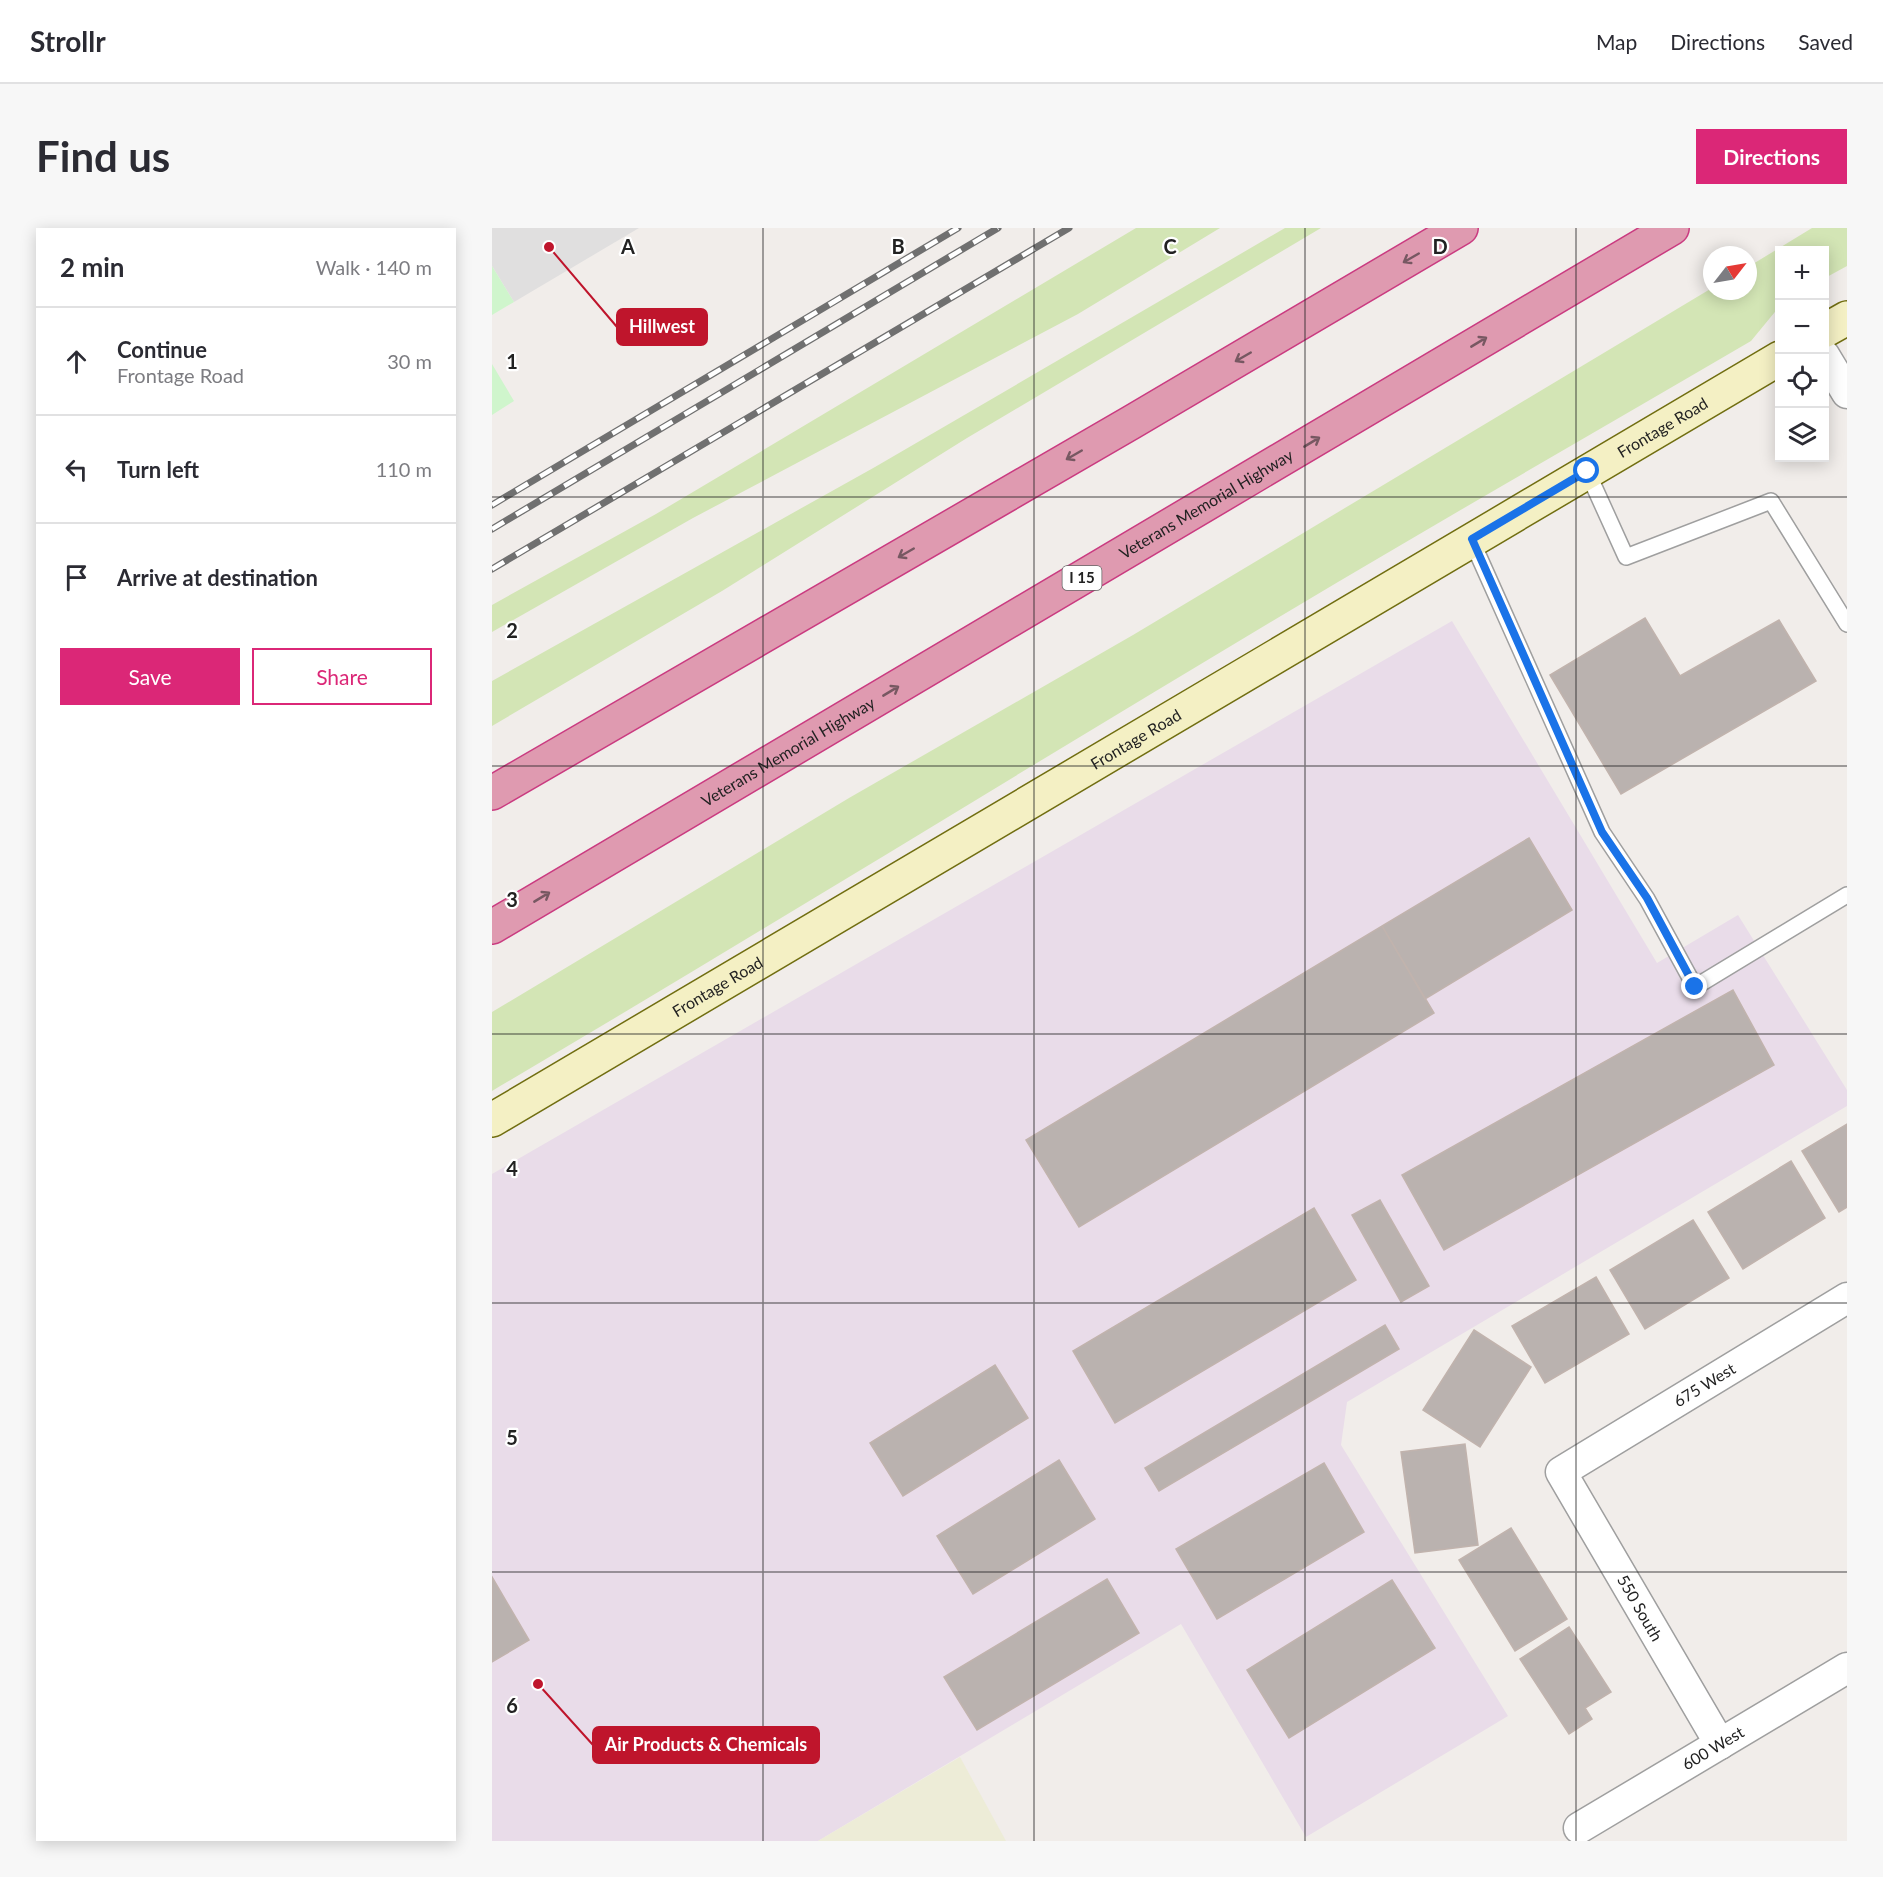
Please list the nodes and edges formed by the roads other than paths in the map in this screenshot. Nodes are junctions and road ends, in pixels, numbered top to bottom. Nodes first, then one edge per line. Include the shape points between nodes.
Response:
1 (1461, 228) edge
2 (1672, 228) edge
3 (1847, 318) edge
4 (1829, 328) edge
5 (1775, 360) edge
6 (1829, 363) edge
7 (1847, 393) edge
8 (1587, 471) junction
9 (1472, 539) junction
10 (1847, 624) edge
11 (492, 793) edge
12 (1847, 895) edge
13 (492, 927) edge
14 (492, 1120) edge
15 (1847, 1298) edge
16 (1561, 1472) joint
17 (1847, 1668) edge
18 (1720, 1744) junction
19 (1579, 1828) dead end

1 -> 11 highway
13 -> 2 highway, Veterans Memorial Highway / I 15
3 - 4 street
5 - 8 street, Frontage Road
6 - 7 street
8 - 9 street, Frontage Road
8 - 10 lane via 1626,556 1771,501
9 - 12 lane via 1602,832 1647,898 1695,987
9 - 14 street, Frontage Road
15 - 16 street, 675 West
16 - 18 street, 550 South
17 - 18 street, 600 West
18 - 19 street, 600 West

